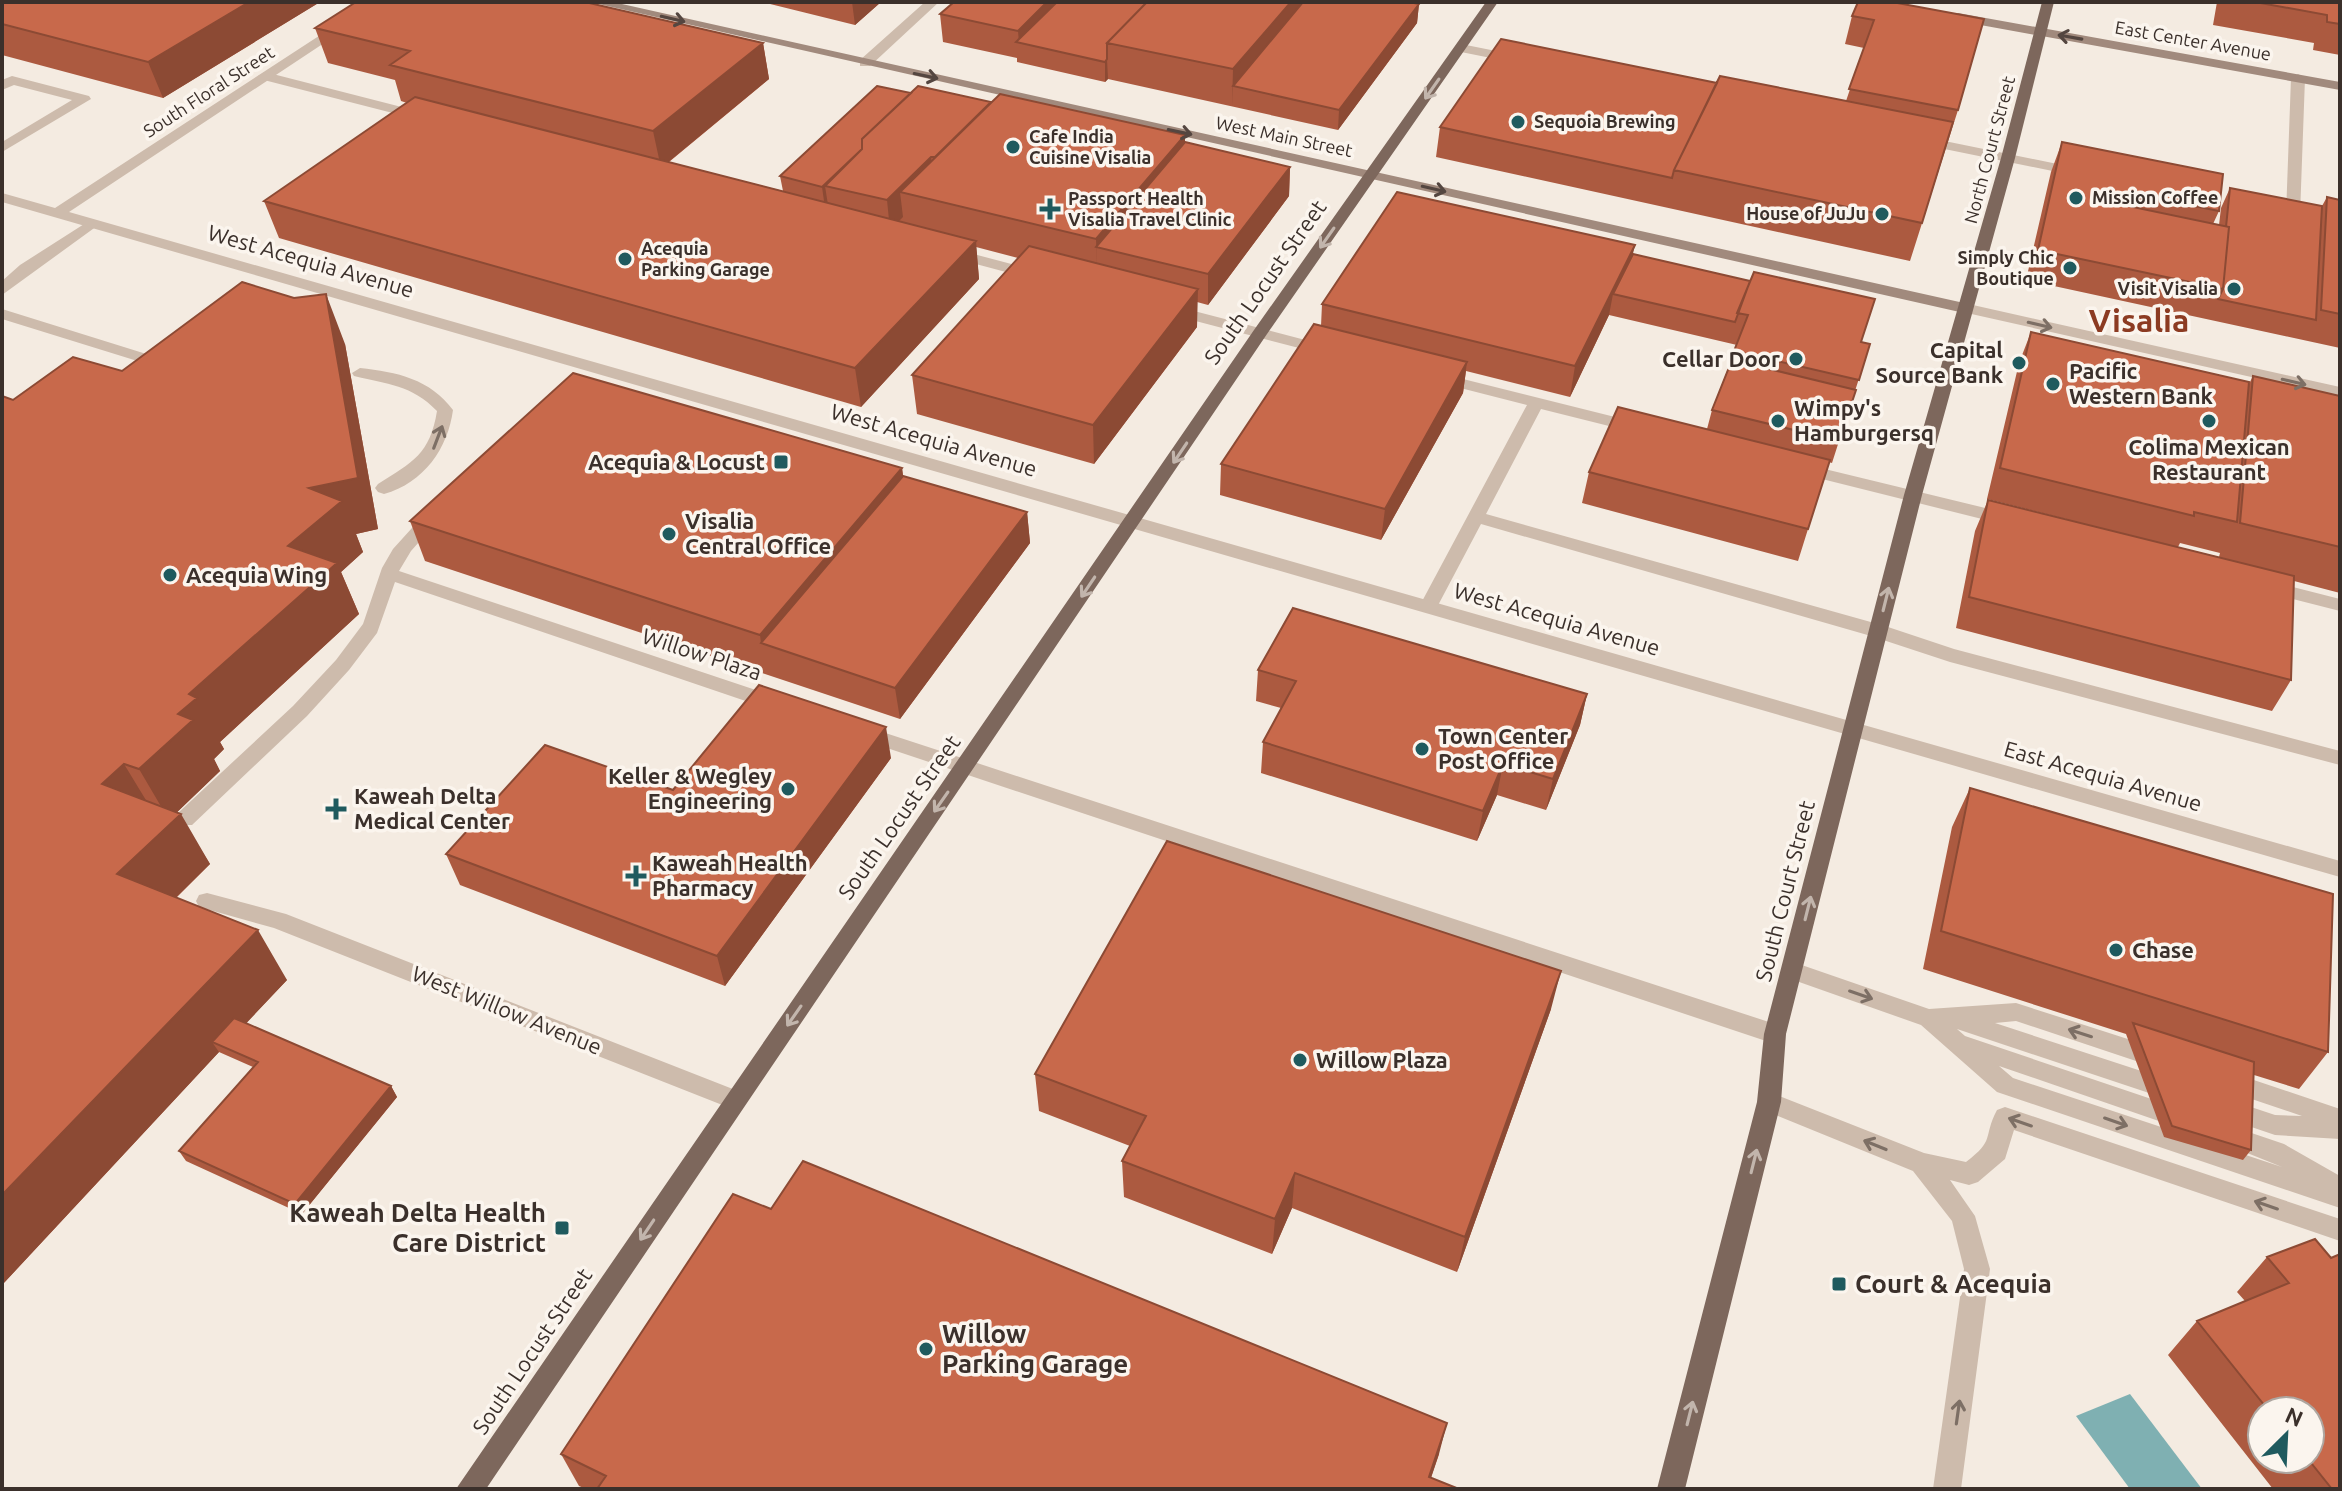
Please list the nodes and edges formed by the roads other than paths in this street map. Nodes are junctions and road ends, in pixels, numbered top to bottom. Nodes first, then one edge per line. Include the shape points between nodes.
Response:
1 (380, 2) edge
2 (596, 2) edge
3 (933, 2) edge
4 (1492, 2) edge
5 (2048, 2) edge
6 (1937, 13) edge
7 (2041, 32) junction
8 (1461, 48) junction
9 (865, 63) junction
10 (1536, 63) edge
11 (265, 76) junction
12 (2298, 78) junction
13 (2, 86) edge
14 (2340, 86) edge
15 (434, 120) edge
16 (1904, 137) edge
17 (2, 148) edge
18 (2008, 158) junction
19 (1371, 175) junction
20 (2100, 176) edge
21 (2, 197) edge
22 (57, 213) junction
23 (2292, 215) edge
24 (92, 223) junction
25 (939, 250) edge
26 (1046, 278) edge
27 (2, 290) edge
28 (1153, 306) edge
29 (1964, 308) junction
30 (2, 314) edge
31 (1260, 333) junction
32 (1337, 353) edge
33 (170, 367) edge
34 (595, 367) junction
35 (360, 373) dead end
36 (1429, 376) edge
37 (573, 388) edge
38 (2340, 392) edge
39 (1536, 403) junction
40 (1656, 433) edge
41 (1777, 462) edge
42 (384, 488) dead end
43 (1913, 495) junction
44 (448, 503) edge
45 (1476, 517) junction
46 (1132, 523) junction
47 (2020, 523) edge
48 (390, 574) junction
49 (2248, 582) edge
50 (2340, 605) edge
51 (1428, 607) junction
52 (1878, 631) junction
53 (802, 713) edge
54 (846, 727) edge
55 (1853, 729) junction
56 (2340, 758) edge
57 (965, 766) junction
58 (185, 819) dead end
59 (2340, 869) edge
60 (207, 901) dead end
61 (1793, 971) junction
62 (1939, 1018) junction
63 (1775, 1034) junction
64 (1956, 1041) junction
65 (2176, 1064) edge
66 (2205, 1074) edge
67 (735, 1100) junction
68 (1769, 1102) junction
69 (2340, 1119) edge
70 (2340, 1129) edge
71 (1922, 1163) junction
72 (2340, 1189) edge
73 (2340, 1197) edge
74 (2340, 1230) edge
75 (470, 1489) edge
76 (1671, 1489) edge
77 (1947, 1489) edge

1 - 11 street, South Floral Street
2 -> 9 street, West Main Street
3 - 9 street
4 - 8 main road, South Locust Street
5 - 7 main road, North Court Street
6 - 7 street, East Center Avenue
12 -> 7 street, East Center Avenue
7 - 18 main road, North Court Street
8 - 10 street
8 -> 19 main road, South Locust Street
9 -> 19 street, West Main Street
11 - 15 street
11 - 22 street, South Floral Street
12 - 14 street, East Center Avenue
12 - 23 street
13 - 17 street via 12,80 84,99
16 - 18 street
18 - 20 street
18 - 29 main road, North Court Street
19 -> 29 street, West Main Street
19 -> 31 main road, South Locust Street
21 - 22 street, West Acequia Avenue
22 - 24 street, West Acequia Avenue
24 - 27 street
24 - 34 street, West Acequia Avenue
25 - 26 street
28 - 31 street
29 -> 38 street
29 - 43 main road, South Court Street
30 - 33 street
31 - 32 street
31 -> 46 main road, South Locust Street
34 - 37 street
34 - 46 street, West Acequia Avenue
42 -> 35 street via 426,462 442,436 445,410 427,389 395,377
36 - 39 street
39 - 40 street
39 - 45 street
41 - 43 street
43 - 47 street
52 -> 43 main road, South Court Street
44 - 48 street via 414,534
45 - 51 street
45 - 52 street
46 - 51 street, West Acequia Avenue
46 -> 57 main road, South Locust Street
48 - 53 street, Willow Plaza
48 - 58 street via 373,626 360,644
49 - 50 street
51 - 55 street, West Acequia Avenue
52 - 55 main road, South Court Street
52 - 56 street via 1950,655
54 - 57 street
55 - 59 street, East Acequia Avenue
61 -> 55 main road, South Court Street
57 - 63 street
57 -> 67 main road, South Locust Street
60 - 67 street, West Willow Avenue via 278,920
61 -> 62 street
61 - 63 main road, South Court Street
62 - 64 street
65 -> 62 street via 2016,1012
62 - 70 street via 2275,1125
63 - 68 main road, South Court Street
64 - 72 street via 2276,1151
64 -> 73 street via 2005,1085
66 - 69 street
67 -> 75 main road, South Locust Street
71 -> 68 street
76 -> 68 main road, South Court Street
74 -> 71 street via 2005,1117 1997,1152 1969,1174
77 -> 71 street via 1977,1269 1963,1216

